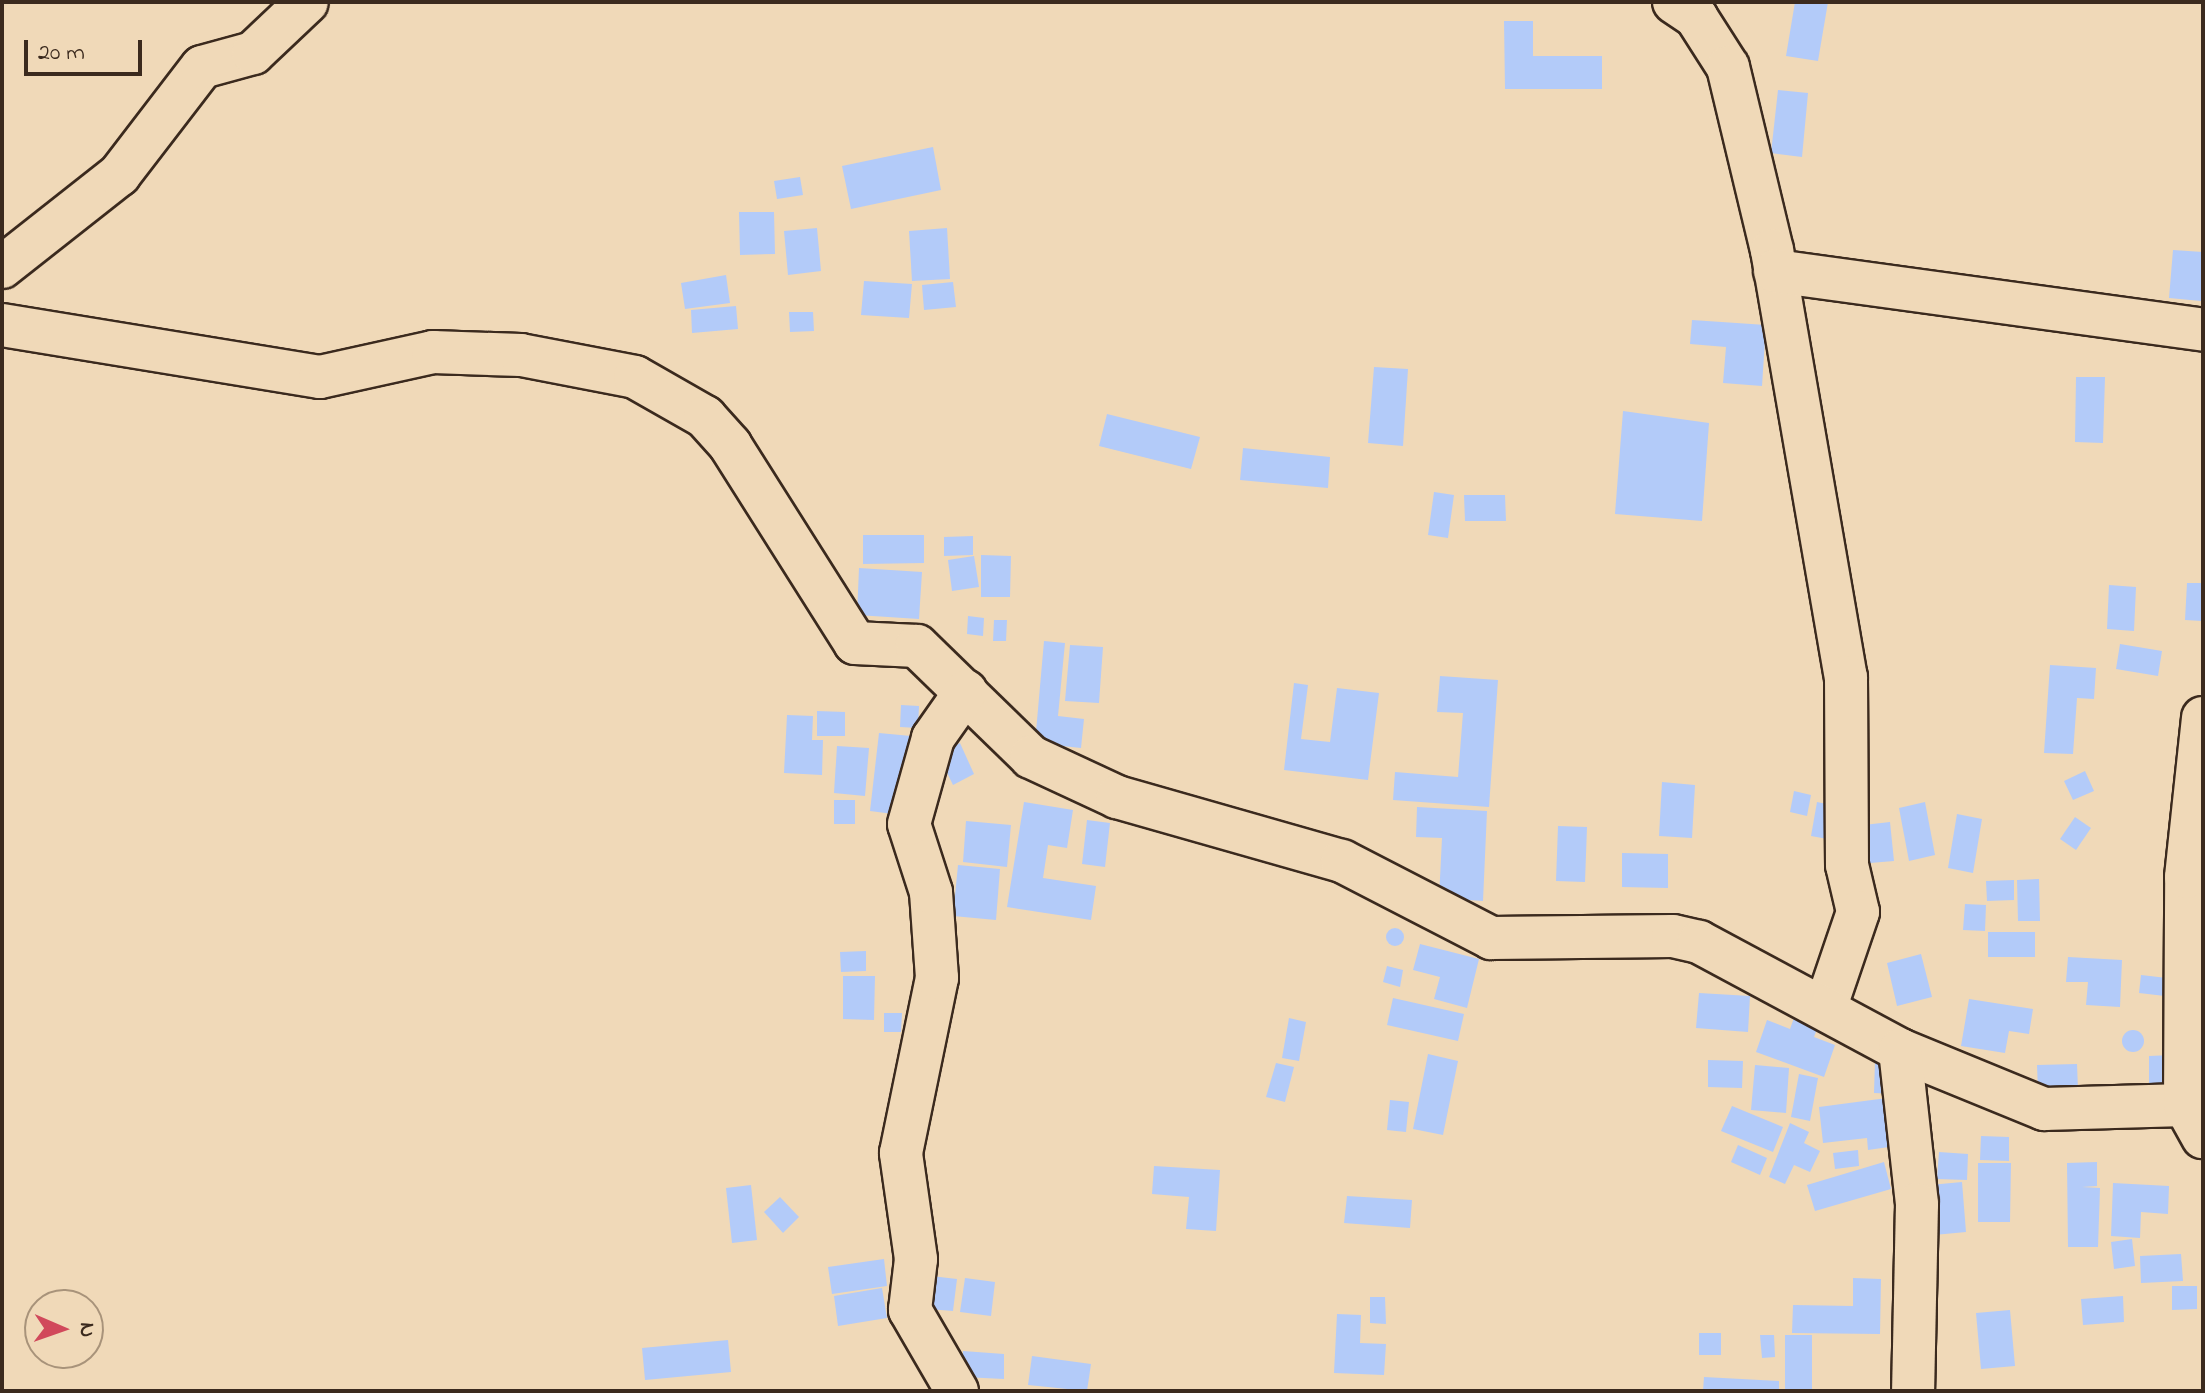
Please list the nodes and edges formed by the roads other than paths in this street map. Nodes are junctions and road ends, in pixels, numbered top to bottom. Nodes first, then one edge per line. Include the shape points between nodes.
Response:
1 (307, 2) edge
2 (1674, 2) edge
3 (2, 267) edge
4 (1775, 271) junction
5 (2, 325) edge
6 (2202, 330) edge
7 (2203, 343) edge
8 (966, 691) junction
9 (2203, 718) edge
10 (1826, 1006) junction
11 (1900, 1050) junction
12 (2194, 1121) edge
13 (957, 1391) edge
14 (1913, 1391) edge

1 - 3 street via 253,53 202,67 150,144 119,175
2 - 4 street via 1696,17 1728,67
4 - 6 street
4 - 10 street via 1846,677 1847,865 1858,912
5 - 8 street via 320,377 433,352 521,355 635,377 705,417 730,445 855,643 917,646
6 - 7 street
8 - 10 street via 1045,764 1117,797 1342,861 1491,938 1673,936
8 - 13 street via 933,738 909,824 931,892 937,978 901,1153 916,1259 910,1310
9 - 12 street via 2186,877
10 - 11 street
11 - 12 street via 2044,1109
11 - 14 street via 1917,1204

